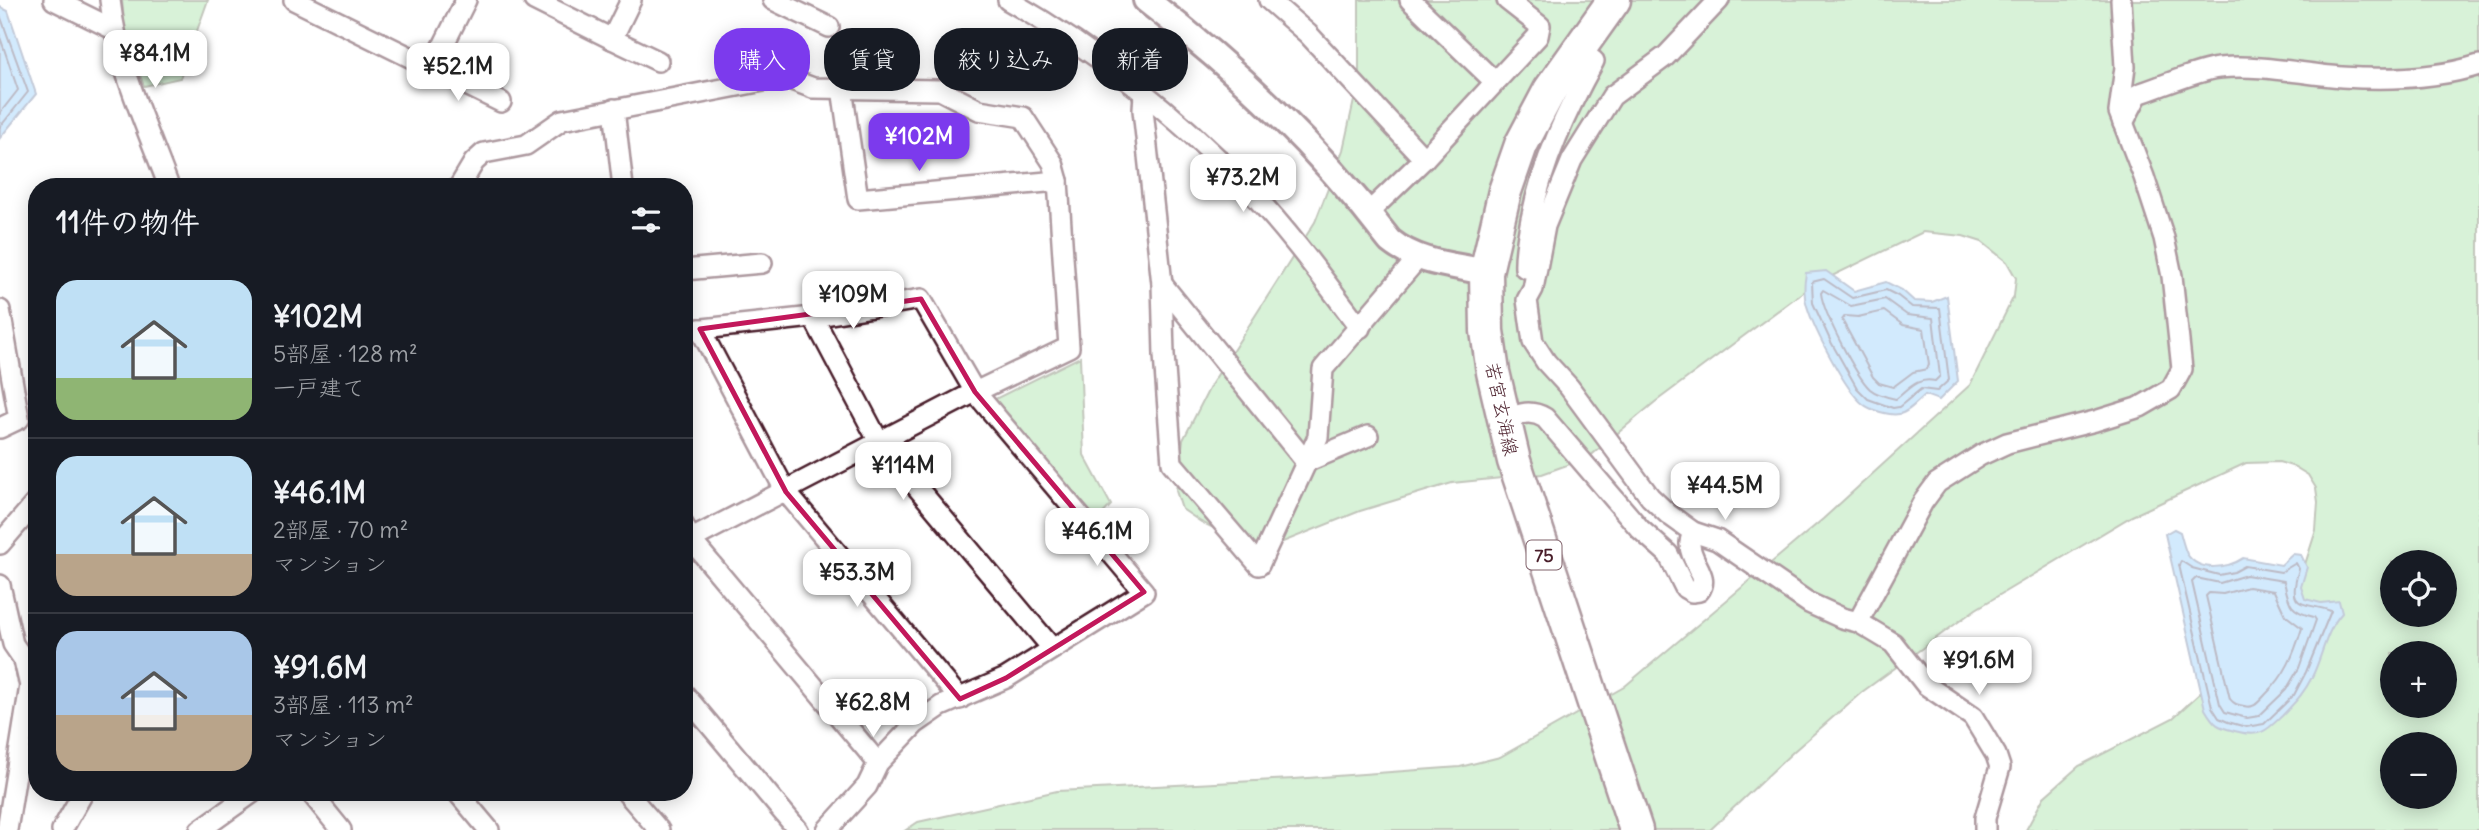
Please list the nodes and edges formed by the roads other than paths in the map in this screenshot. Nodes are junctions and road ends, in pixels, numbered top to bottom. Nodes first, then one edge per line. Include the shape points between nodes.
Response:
1 (54, 0) edge
2 (110, 0) edge
3 (294, 0) edge
4 (466, 0) edge
5 (534, 0) edge
6 (631, 0) edge
7 (774, 0) edge
8 (1008, 0) edge
9 (1146, 0) edge
10 (1269, 0) edge
11 (1410, 0) edge
12 (1507, 0) edge
13 (1614, 0) edge
14 (1719, 0) edge
15 (2121, 0) edge
16 (829, 27) dead end
17 (113, 29) junction
18 (612, 39) junction
19 (1578, 49) junction
20 (658, 61) dead end
21 (2479, 65) edge
22 (432, 68) junction
23 (1495, 82) junction
24 (824, 88) edge
25 (920, 90) edge
26 (842, 91) edge
27 (1144, 92) junction
28 (501, 102) dead end
29 (614, 109) junction
30 (2123, 123) junction
31 (1424, 159) junction
32 (166, 178) edge
33 (464, 178) edge
34 (622, 178) edge
35 (1058, 181) junction
36 (1368, 213) junction
37 (1418, 258) junction
38 (762, 262) dead end
39 (693, 269) edge
40 (1486, 272) junction
41 (1162, 284) junction
42 (1527, 300) junction
43 (0, 310) edge
44 (813, 317) junction
45 (1360, 328) junction
46 (693, 330) edge
47 (693, 332) edge
48 (4, 361) edge
49 (975, 392) junction
50 (1503, 419) junction
51 (0, 428) edge
52 (1368, 436) dead end
53 (879, 442) junction
54 (1306, 462) junction
55 (786, 492) junction
56 (28, 511) edge
57 (1693, 532) junction
58 (693, 533) edge
59 (693, 543) edge
60 (0, 544) edge
61 (0, 585) edge
62 (1858, 622) junction
63 (1052, 648) junction
64 (28, 677) edge
65 (28, 699) edge
66 (960, 699) junction
67 (693, 705) edge
68 (878, 763) junction
69 (78, 801) edge
70 (241, 801) edge
71 (317, 801) edge
72 (465, 801) edge
73 (634, 801) edge
74 (8, 830) edge
75 (62, 830) edge
76 (200, 830) edge
77 (341, 830) edge
78 (489, 830) edge
79 (659, 830) edge
80 (798, 830) edge
81 (827, 830) edge
82 (1636, 830) edge
83 (1985, 830) edge

1 - 17 street
2 - 17 street
3 - 22 street
4 - 22 street
5 - 18 street
6 - 18 street
7 - 16 street
8 - 27 street
9 - 36 street via 1248,83
10 - 31 street via 1308,34
11 - 23 street
12 - 23 street via 1540,26 1538,36
13 - 19 main road, 若宮玄海線 / 75
14 - 42 street via 1666,56 1612,96 1597,119 1560,187
15 - 30 street via 2125,67 2119,111
17 - 32 street
18 - 20 street
19 - 40 main road, 若宮玄海線 / 75 via 1521,145
19 - 42 street via 1594,61 1545,162 1528,232 1524,263
21 - 30 street via 2406,78 2218,68 2138,94
22 - 28 street
23 - 31 street
24 - 29 street via 784,77
25 - 35 street via 940,90 979,110 1023,117 1053,163
26 - 35 street via 858,199
27 - 41 street
27 - 45 street via 1247,188
29 - 33 street via 562,120 526,145 484,153
29 - 34 street
30 - 62 street via 2164,238 2172,276 2182,369 2176,382 2140,407 2007,443 1952,471 1923,502
31 - 36 street
35 - 49 street via 1069,346
36 - 37 street via 1390,241
37 - 40 street
37 - 45 street
38 - 39 street
40 - 50 main road, 若宮玄海線 / 75 via 1487,331
41 - 54 street
41 - 54 street via 1172,463 1259,565
42 - 57 street via 1533,342 1546,362 1650,496
43 - 48 street
44 - 46 street
44 - 49 street via 922,299
44 - 53 street
45 - 54 street via 1323,369 1318,437
47 - 55 street
48 - 51 street via 19,419
49 - 53 street
49 - 63 street via 1144,592
50 - 57 street via 1524,412 1545,418 1640,529 1668,554 1685,588 1692,592 1704,585 1692,556
50 - 82 main road, 若宮玄海線 / 75
52 - 54 street
53 - 55 street
53 - 63 street
55 - 58 street
55 - 66 street
56 - 60 street
57 - 62 street via 1717,540 1809,603
59 - 68 street
61 - 64 street via 13,644
62 - 83 street via 1893,643 1926,685 1973,718 1996,755 2000,767
63 - 66 street via 1006,678
65 - 74 street
66 - 68 street via 915,724
67 - 80 street
68 - 81 street via 867,786
69 - 75 street
70 - 76 street
71 - 77 street
72 - 78 street
73 - 79 street

